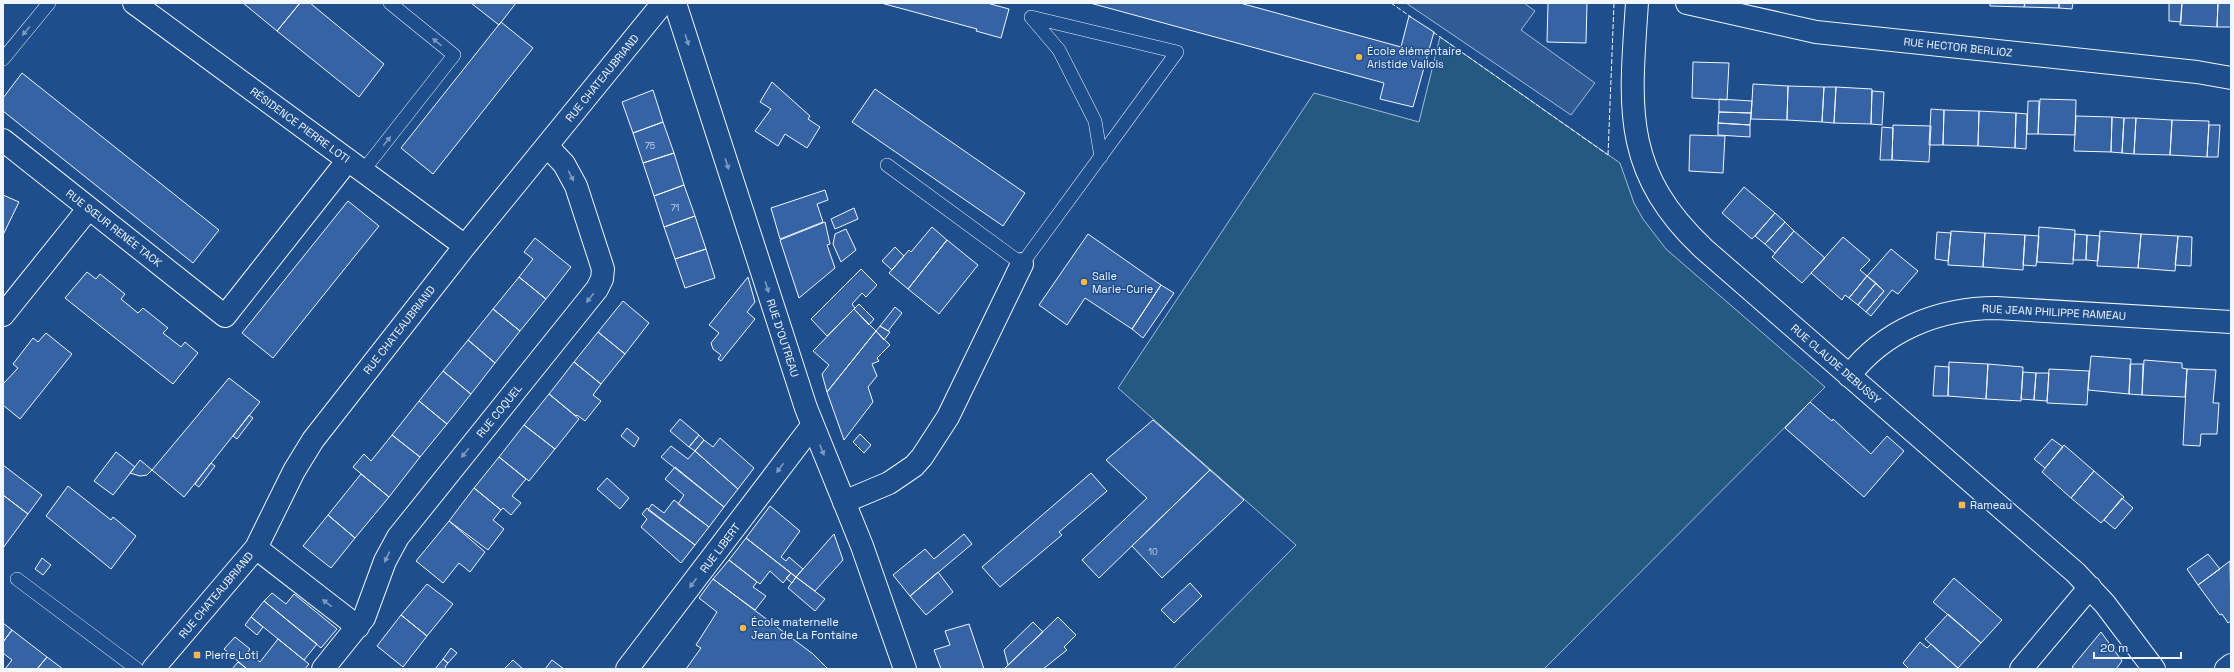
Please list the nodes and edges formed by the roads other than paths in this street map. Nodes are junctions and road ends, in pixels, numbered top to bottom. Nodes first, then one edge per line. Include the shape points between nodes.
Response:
1 (49, 3) edge
2 (134, 3) edge
3 (390, 3) edge
4 (663, 3) edge
5 (675, 3) edge
6 (1636, 3) edge
7 (1686, 3) edge
8 (3, 59) edge
9 (2231, 78) edge
10 (3, 140) edge
11 (547, 146) junction
12 (1101, 157) junction
13 (356, 166) junction
14 (887, 166) dead end
15 (89, 208) junction
16 (466, 246) junction
17 (1022, 264) junction
18 (3, 315) edge
19 (2231, 322) edge
20 (1849, 376) junction
21 (812, 426) junction
22 (844, 502) junction
23 (256, 548) junction
24 (17, 579) dead end
25 (2090, 587) junction
26 (358, 627) junction
27 (2231, 665) edge
28 (137, 669) edge
29 (153, 669) edge
30 (323, 669) edge
31 (627, 669) edge
32 (905, 669) edge
33 (2021, 669) edge
34 (2154, 669) edge
35 (2226, 669) edge

1 -> 8 lane
2 - 13 street, RÉSIDENCE PIERRE LOTI
13 -> 3 lane via 454,55
4 - 11 street, RUE CHATEAUBRIAND
5 -> 21 street, RUE D'OUTREAU
6 - 20 street, RUE CLAUDE DEBUSSY via 1631,85 1633,118 1640,152 1652,183 1672,214 1692,237
7 - 9 street, RUE HECTOR BERLIOZ via 1816,32 2197,72
10 - 15 street, RUE SŒUR RENÉE TACK
11 - 16 street, RUE CHATEAUBRIAND
11 -> 26 street, RUE COQUEL via 564,164 576,186 601,260 602,279 398,537 385,561 369,608
12 - 12 lane via 1176,52 1031,18 1059,50 1095,121
12 - 17 lane
13 - 15 street, RUE SŒUR RENÉE TACK via 225,316
13 - 16 street, RÉSIDENCE PIERRE LOTI
14 - 17 lane
15 - 18 street
16 - 23 street, RUE CHATEAUBRIAND via 313,440 294,471
17 - 22 street via 948,417 922,457 914,466 889,483
19 - 20 street, RUE JEAN PHILIPPE RAMEAU via 1996,308 1963,310 1930,319 1898,332 1872,350
20 - 25 street, RUE CLAUDE DEBUSSY via 2059,557
21 -> 22 street, RUE D'OUTREAU
21 -> 31 street, RUE LIBERT
22 - 32 street, RUE D'OUTREAU via 868,561
26 -> 23 street
23 - 29 street, RUE CHATEAUBRIAND
24 - 28 lane
25 - 33 street
25 - 34 street, RUE CLAUDE DEBUSSY
26 - 30 street, RUE COQUEL
27 - 35 street

